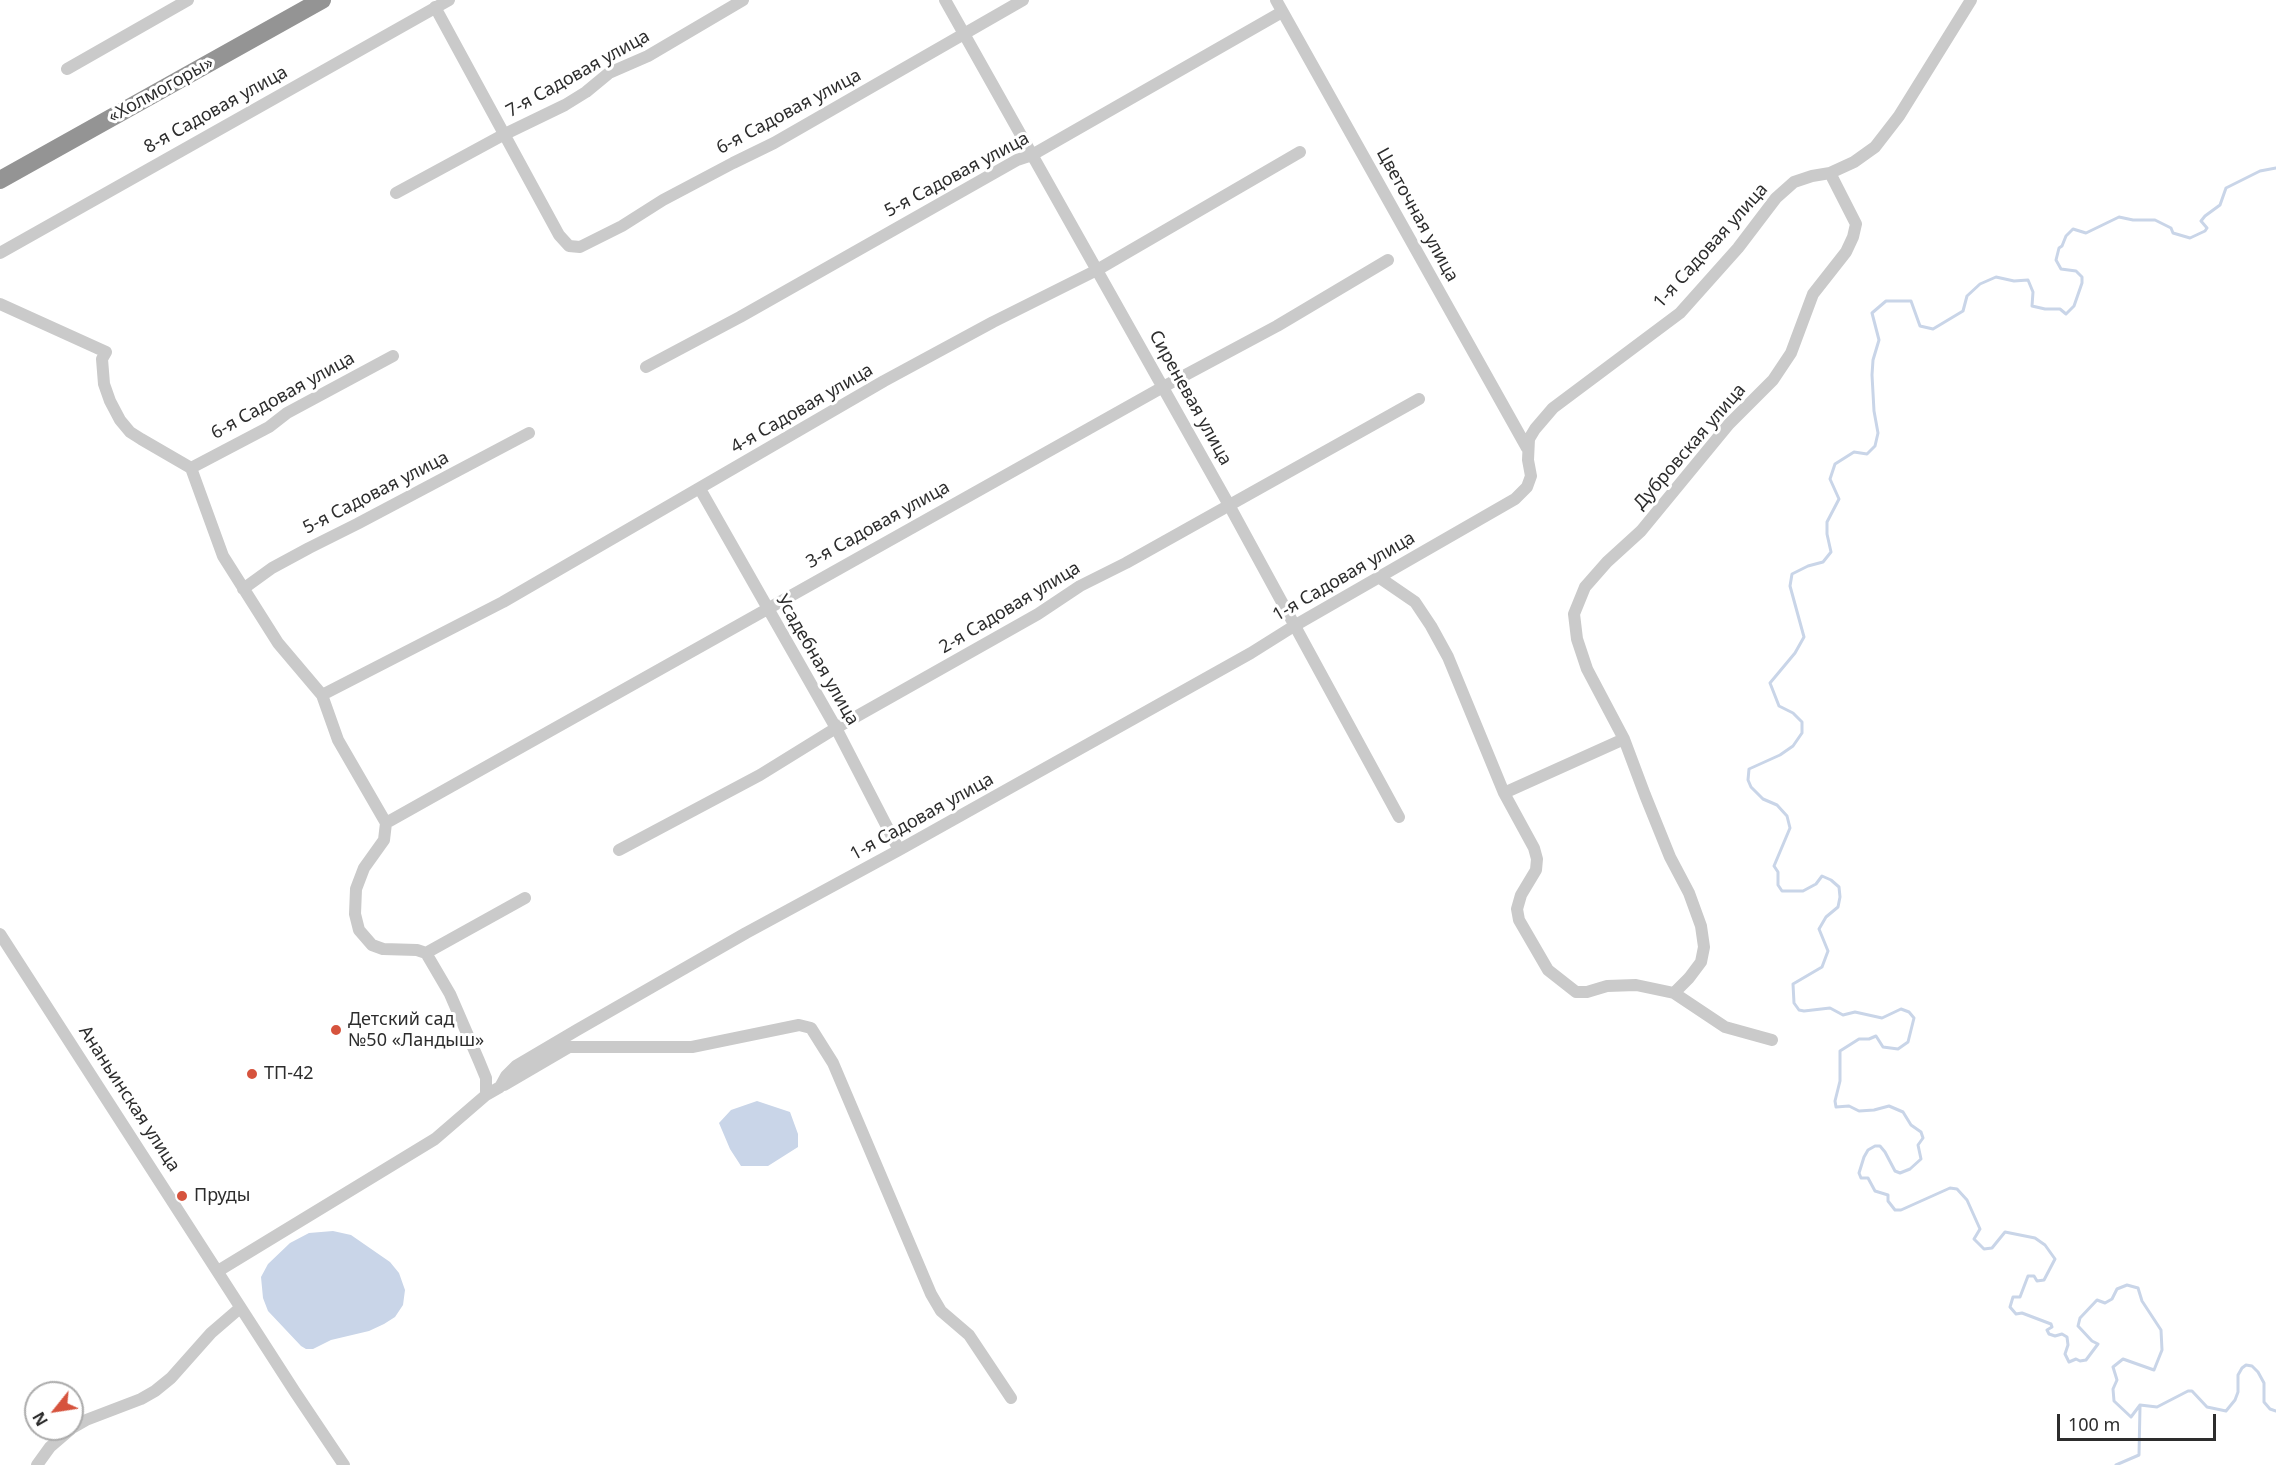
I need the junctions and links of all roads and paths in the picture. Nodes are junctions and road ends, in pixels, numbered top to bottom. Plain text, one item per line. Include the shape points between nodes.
1 (188, 0) edge
2 (322, 0) edge
3 (449, 0) edge
4 (743, 0) edge
5 (945, 0) edge
6 (1023, 0) edge
7 (1276, 0) edge
8 (1971, 0) edge
9 (435, 8) junction
10 (1282, 12) junction
11 (964, 34) junction
12 (66, 69) dead end
13 (503, 135) junction
14 (1300, 152) dead end
15 (1032, 155) junction
16 (1830, 173) junction
17 (0, 180) edge
18 (396, 193) dead end
19 (0, 253) edge
20 (1388, 260) dead end
21 (1098, 270) junction
22 (0, 304) edge
23 (393, 356) dead end
24 (646, 367) dead end
25 (1163, 387) junction
26 (1419, 399) dead end
27 (530, 433) dead end
28 (1527, 448) junction
29 (191, 468) junction
30 (700, 489) junction
31 (1229, 505) junction
32 (1380, 578) junction
33 (243, 589) junction
34 (767, 608) junction
35 (1293, 626) junction
36 (322, 695) junction
37 (836, 728) junction
38 (1624, 739) junction
39 (1504, 793) junction
40 (1399, 817) dead end
41 (386, 823) junction
42 (619, 850) dead end
43 (900, 850) junction
44 (525, 898) dead end
45 (0, 934) edge
46 (426, 953) junction
47 (1674, 993) junction
48 (574, 1032) junction
49 (1772, 1040) dead end
50 (569, 1047) junction
51 (500, 1087) junction
52 (486, 1095) junction
53 (218, 1271) junction
54 (240, 1308) junction
55 (1011, 1398) dead end
56 (84, 1421) edge
57 (57, 1441) edge
58 (37, 1465) edge
59 (344, 1465) edge

1 - 12 street
2 - 17 highway, «Холмогоры»
3 - 9 street, 8-я Садовая улица
4 - 13 street, 7-я Садовая улица via 648,56 609,72 566,105
5 - 11 street, Сиреневая улица
6 - 11 street, 6-я Садовая улица
7 - 10 street, Цветочная улица
8 - 16 street, 1-я Садовая улица via 1899,116 1875,147
9 - 13 street
9 - 19 street, 8-я Садовая улица
10 - 15 street, 5-я Садовая улица
10 - 28 street, Цветочная улица
11 - 13 street, 6-я Садовая улица via 774,143 580,247 569,246 559,235
11 - 15 street, Сиреневая улица
13 - 18 street, 7-я Садовая улица
14 - 21 street, 4-я Садовая улица
15 - 21 street, Сиреневая улица
15 - 24 street, 5-я Садовая улица
16 - 28 street, 1-я Садовая улица via 1788,187 1680,313 1553,408 1535,429
16 - 38 street, Дубровская улица via 1856,224 1846,252 1813,294 1791,352 1773,380 1729,424 1641,531 1585,587 1574,614 1576,639 1587,669
20 - 25 street, 3-я Садовая улица
21 - 25 street, Сиреневая улица
21 - 30 street, 4-я Садовая улица via 884,381
22 - 29 street via 106,352 102,359 104,384 120,420 141,440
23 - 29 street, 6-я Садовая улица
25 - 31 street, Сиреневая улица
25 - 34 street, 3-я Садовая улица
26 - 31 street, 2-я Садовая улица
27 - 33 street, 5-я Садовая улица via 272,568
28 - 32 street, 1-я Садовая улица via 1531,476 1515,499
29 - 33 street via 223,556
30 - 34 street, Усадебная улица
30 - 36 street, 4-я Садовая улица via 503,602
31 - 35 street, Сиреневая улица
31 - 37 street, 2-я Садовая улица via 1080,586 1038,614
32 - 35 street, 1-я Садовая улица
32 - 39 street via 1415,602 1431,626 1448,657
33 - 36 street via 278,643
34 - 37 street, Усадебная улица
34 - 41 street, 3-я Садовая улица
35 - 40 street, Сиреневая улица
35 - 43 street, 1-я Садовая улица
36 - 41 street via 338,740
37 - 42 street, 2-я Садовая улица via 760,775
37 - 43 street, Усадебная улица
38 - 39 street
38 - 47 street, Дубровская улица via 1701,926 1701,962
39 - 47 street via 1537,859 1536,870 1521,895 1519,921 1548,969 1576,992 1636,985
41 - 46 street via 384,840 364,868 356,889 357,921 363,937 372,945 391,951
43 - 48 street, 1-я Садовая улица
44 - 46 street
45 - 53 street, Ананьинская улица
46 - 52 street via 450,994 479,1061 486,1078
47 - 49 street via 1725,1027
48 - 50 street
48 - 51 street, 1-я Садовая улица via 516,1066
50 - 51 street
50 - 55 street via 692,1047 799,1025 812,1028 833,1063 931,1294 941,1311 969,1335
51 - 52 street
52 - 53 street via 405,1160
53 - 54 street, Ананьинская улица
54 - 56 street via 211,1332 156,1390
54 - 59 street, Ананьинская улица
57 - 58 street

